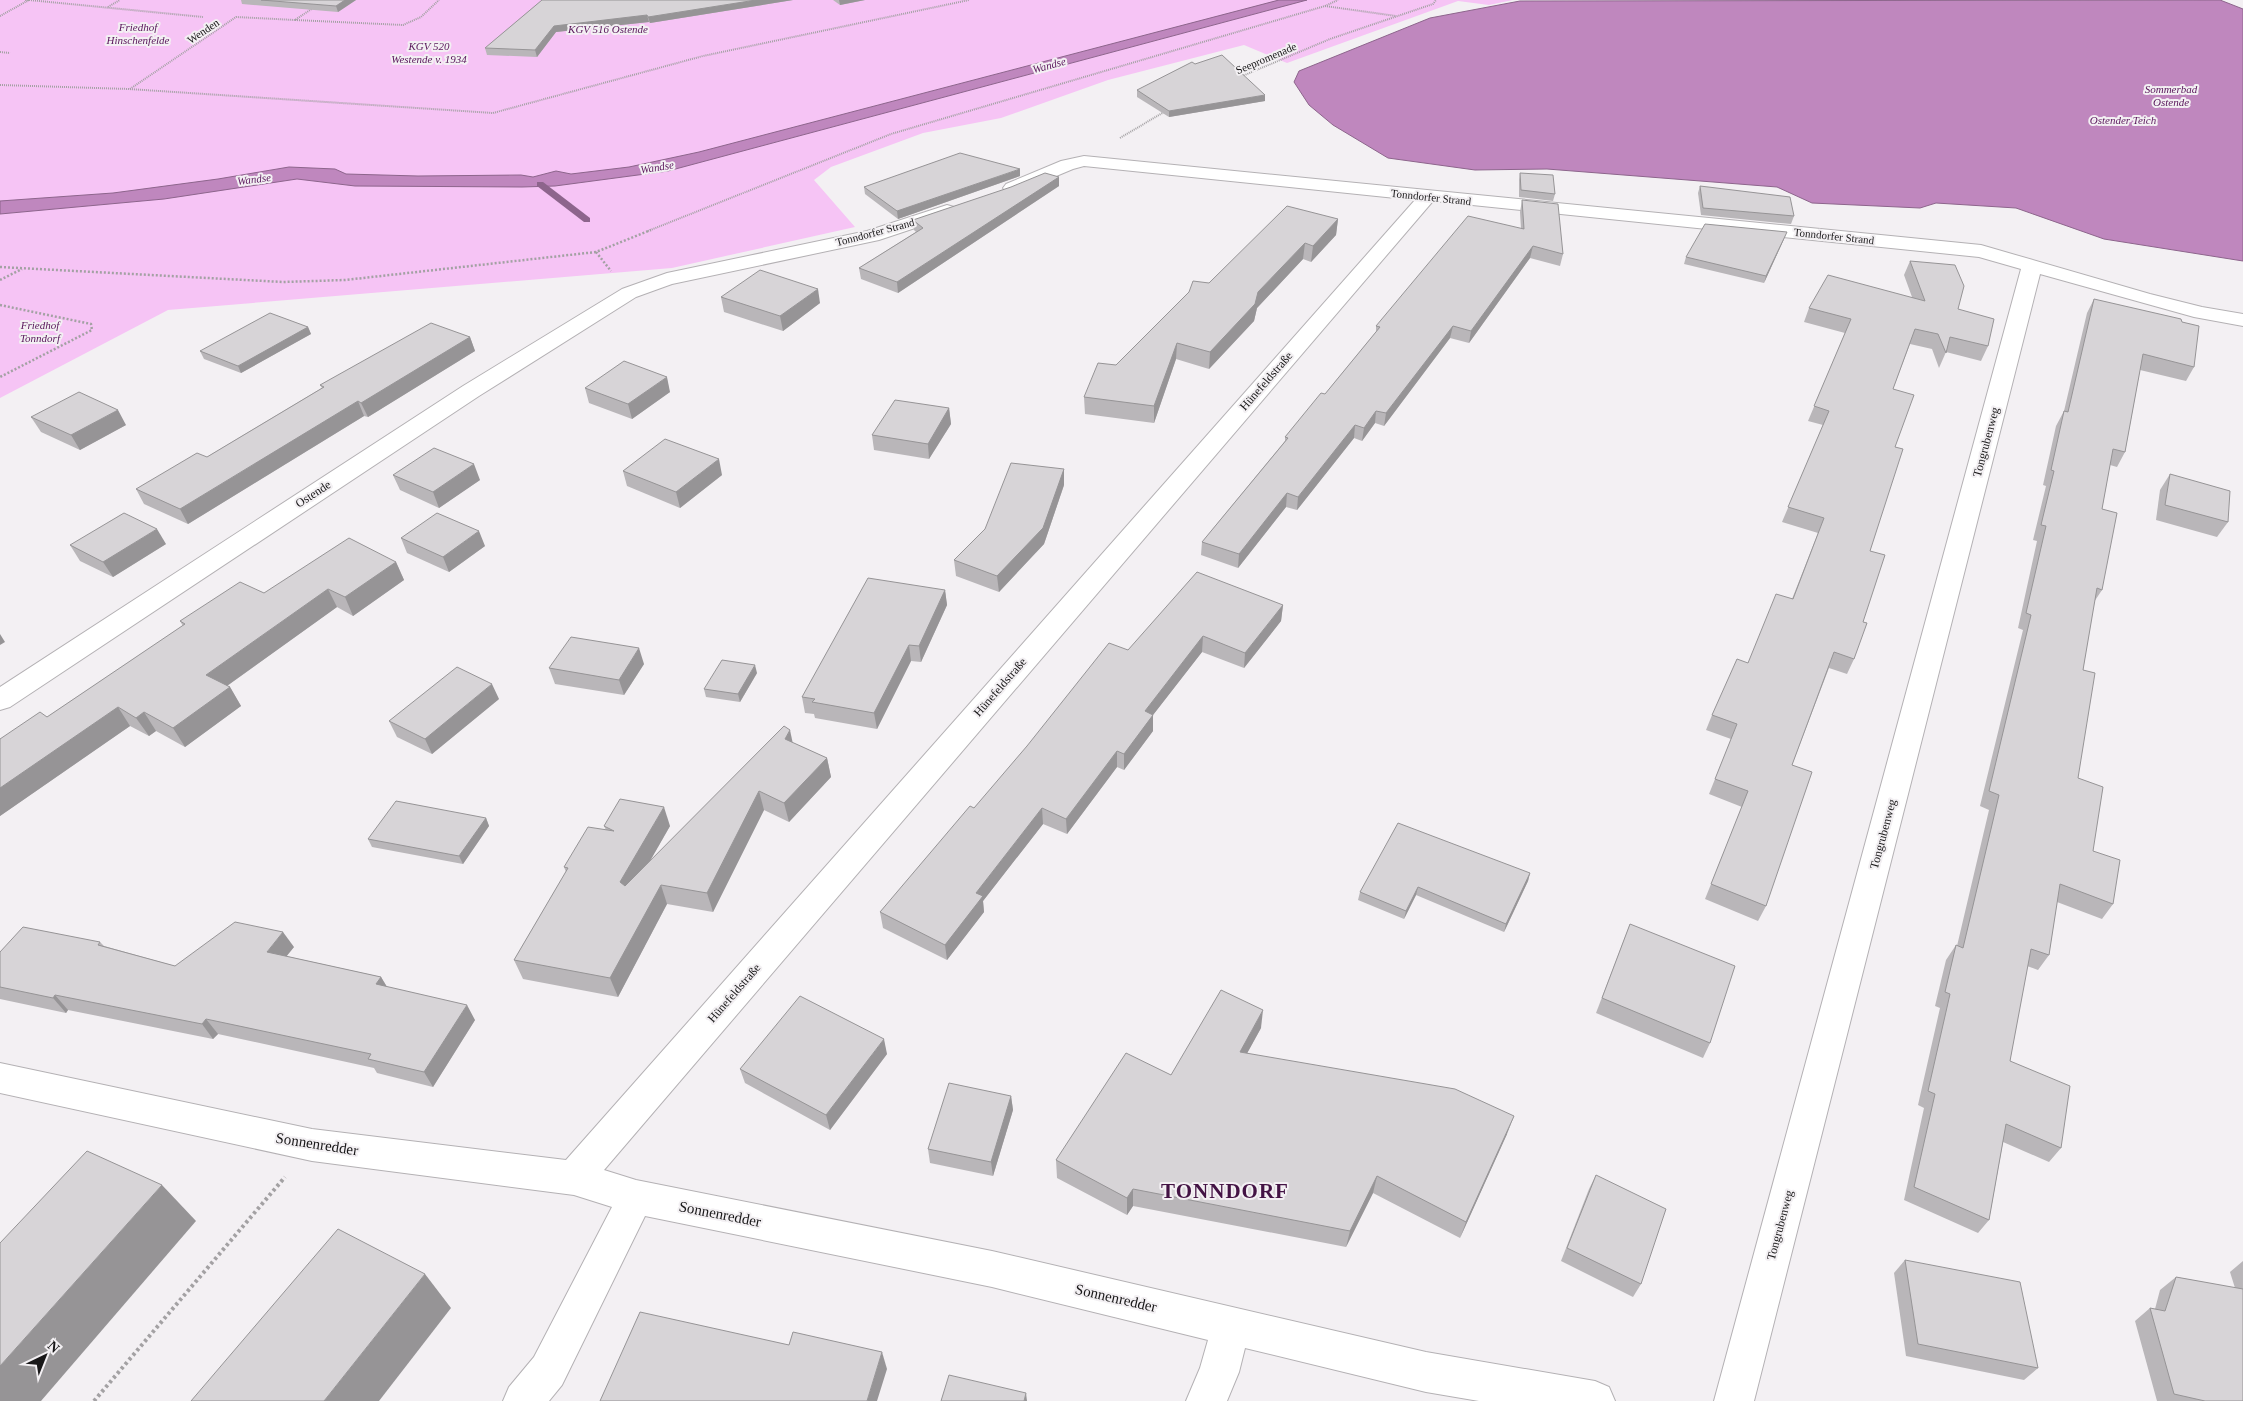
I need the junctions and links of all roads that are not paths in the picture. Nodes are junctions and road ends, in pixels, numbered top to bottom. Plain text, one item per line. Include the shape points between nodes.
1 (995, 194) edge
2 (1427, 197) junction
3 (967, 204) edge
4 (2032, 266) junction
5 (629, 293) joint
6 (2243, 320) edge
7 (0, 700) edge
8 (0, 1078) edge
9 (574, 1178) junction
10 (636, 1197) junction
11 (1232, 1325) junction
12 (523, 1401) edge
13 (1206, 1401) edge
14 (1595, 1401) edge
15 (1734, 1401) edge

1 - 2 street, Tonndorfer Strand via 1084,161
2 - 4 street, Tonndorfer Strand via 1981,251
2 - 9 street, Hünefeldstraße
3 - 5 street, Tonndorfer Strand via 872,236 667,279
4 - 6 street, Tonndorfer Strand via 2201,313
4 - 15 street, Tongrubenweg
5 - 7 street, Ostende via 471,391
8 - 9 street, Sonnenredder via 312,1145
9 - 10 street, Sonnenredder
10 - 11 street, Sonnenredder via 992,1269
10 - 12 street via 548,1372
11 - 13 street via 1219,1372
11 - 14 street, Sonnenredder via 1426,1372

